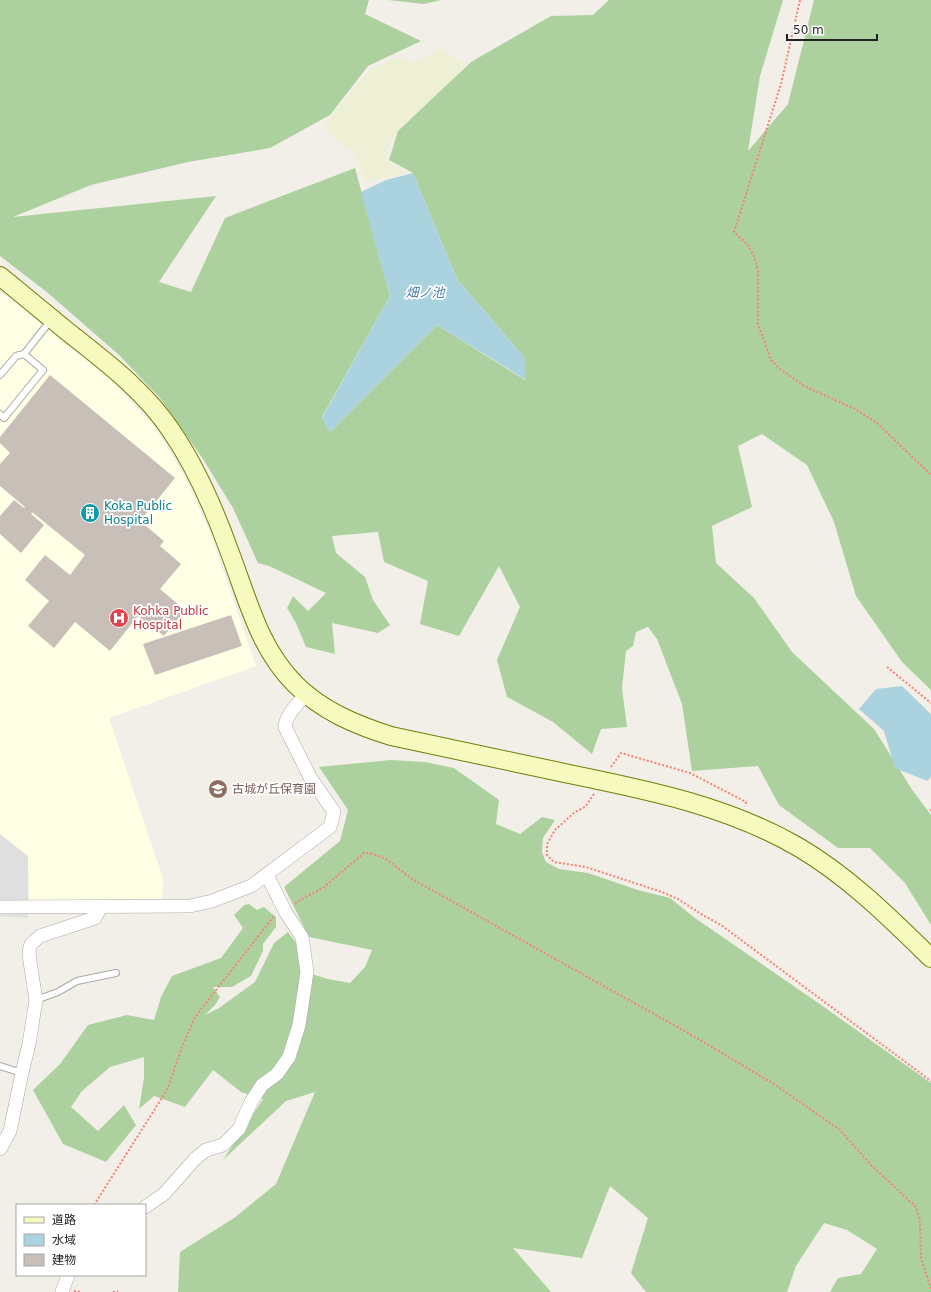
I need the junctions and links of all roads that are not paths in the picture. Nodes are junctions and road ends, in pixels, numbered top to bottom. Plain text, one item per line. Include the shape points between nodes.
1 (0, 276) edge
2 (52, 318) junction
3 (24, 354) junction
4 (0, 375) edge
5 (0, 414) edge
6 (306, 694) junction
7 (267, 875) junction
8 (0, 907) edge
9 (101, 907) junction
10 (931, 958) edge
11 (116, 973) dead end
12 (36, 1000) junction
13 (0, 1066) edge
14 (22, 1073) junction
15 (0, 1149) edge
16 (146, 1206) edge
17 (68, 1276) edge
18 (62, 1292) edge

1 - 2 street
2 - 3 lane
2 - 6 street via 128,381 172,431 204,488 262,639 286,675
3 - 4 lane via 16,356
3 - 5 lane via 43,370 4,418
6 - 7 street via 286,720 285,727 310,777 334,812 330,827
6 - 10 street via 349,721 391,736 623,784 711,807 742,819 800,848 845,879 872,901
7 - 9 street via 251,886 232,894 190,906
7 - 16 street via 284,910 302,937 307,972 299,1025 289,1056 277,1074 262,1085 239,1129 223,1145 200,1154 164,1194
8 - 9 street
9 - 12 street via 95,918 40,936 35,940 29,951
11 - 12 lane via 77,981
12 - 14 street
13 - 14 lane
14 - 15 street via 10,1131
17 - 18 street

